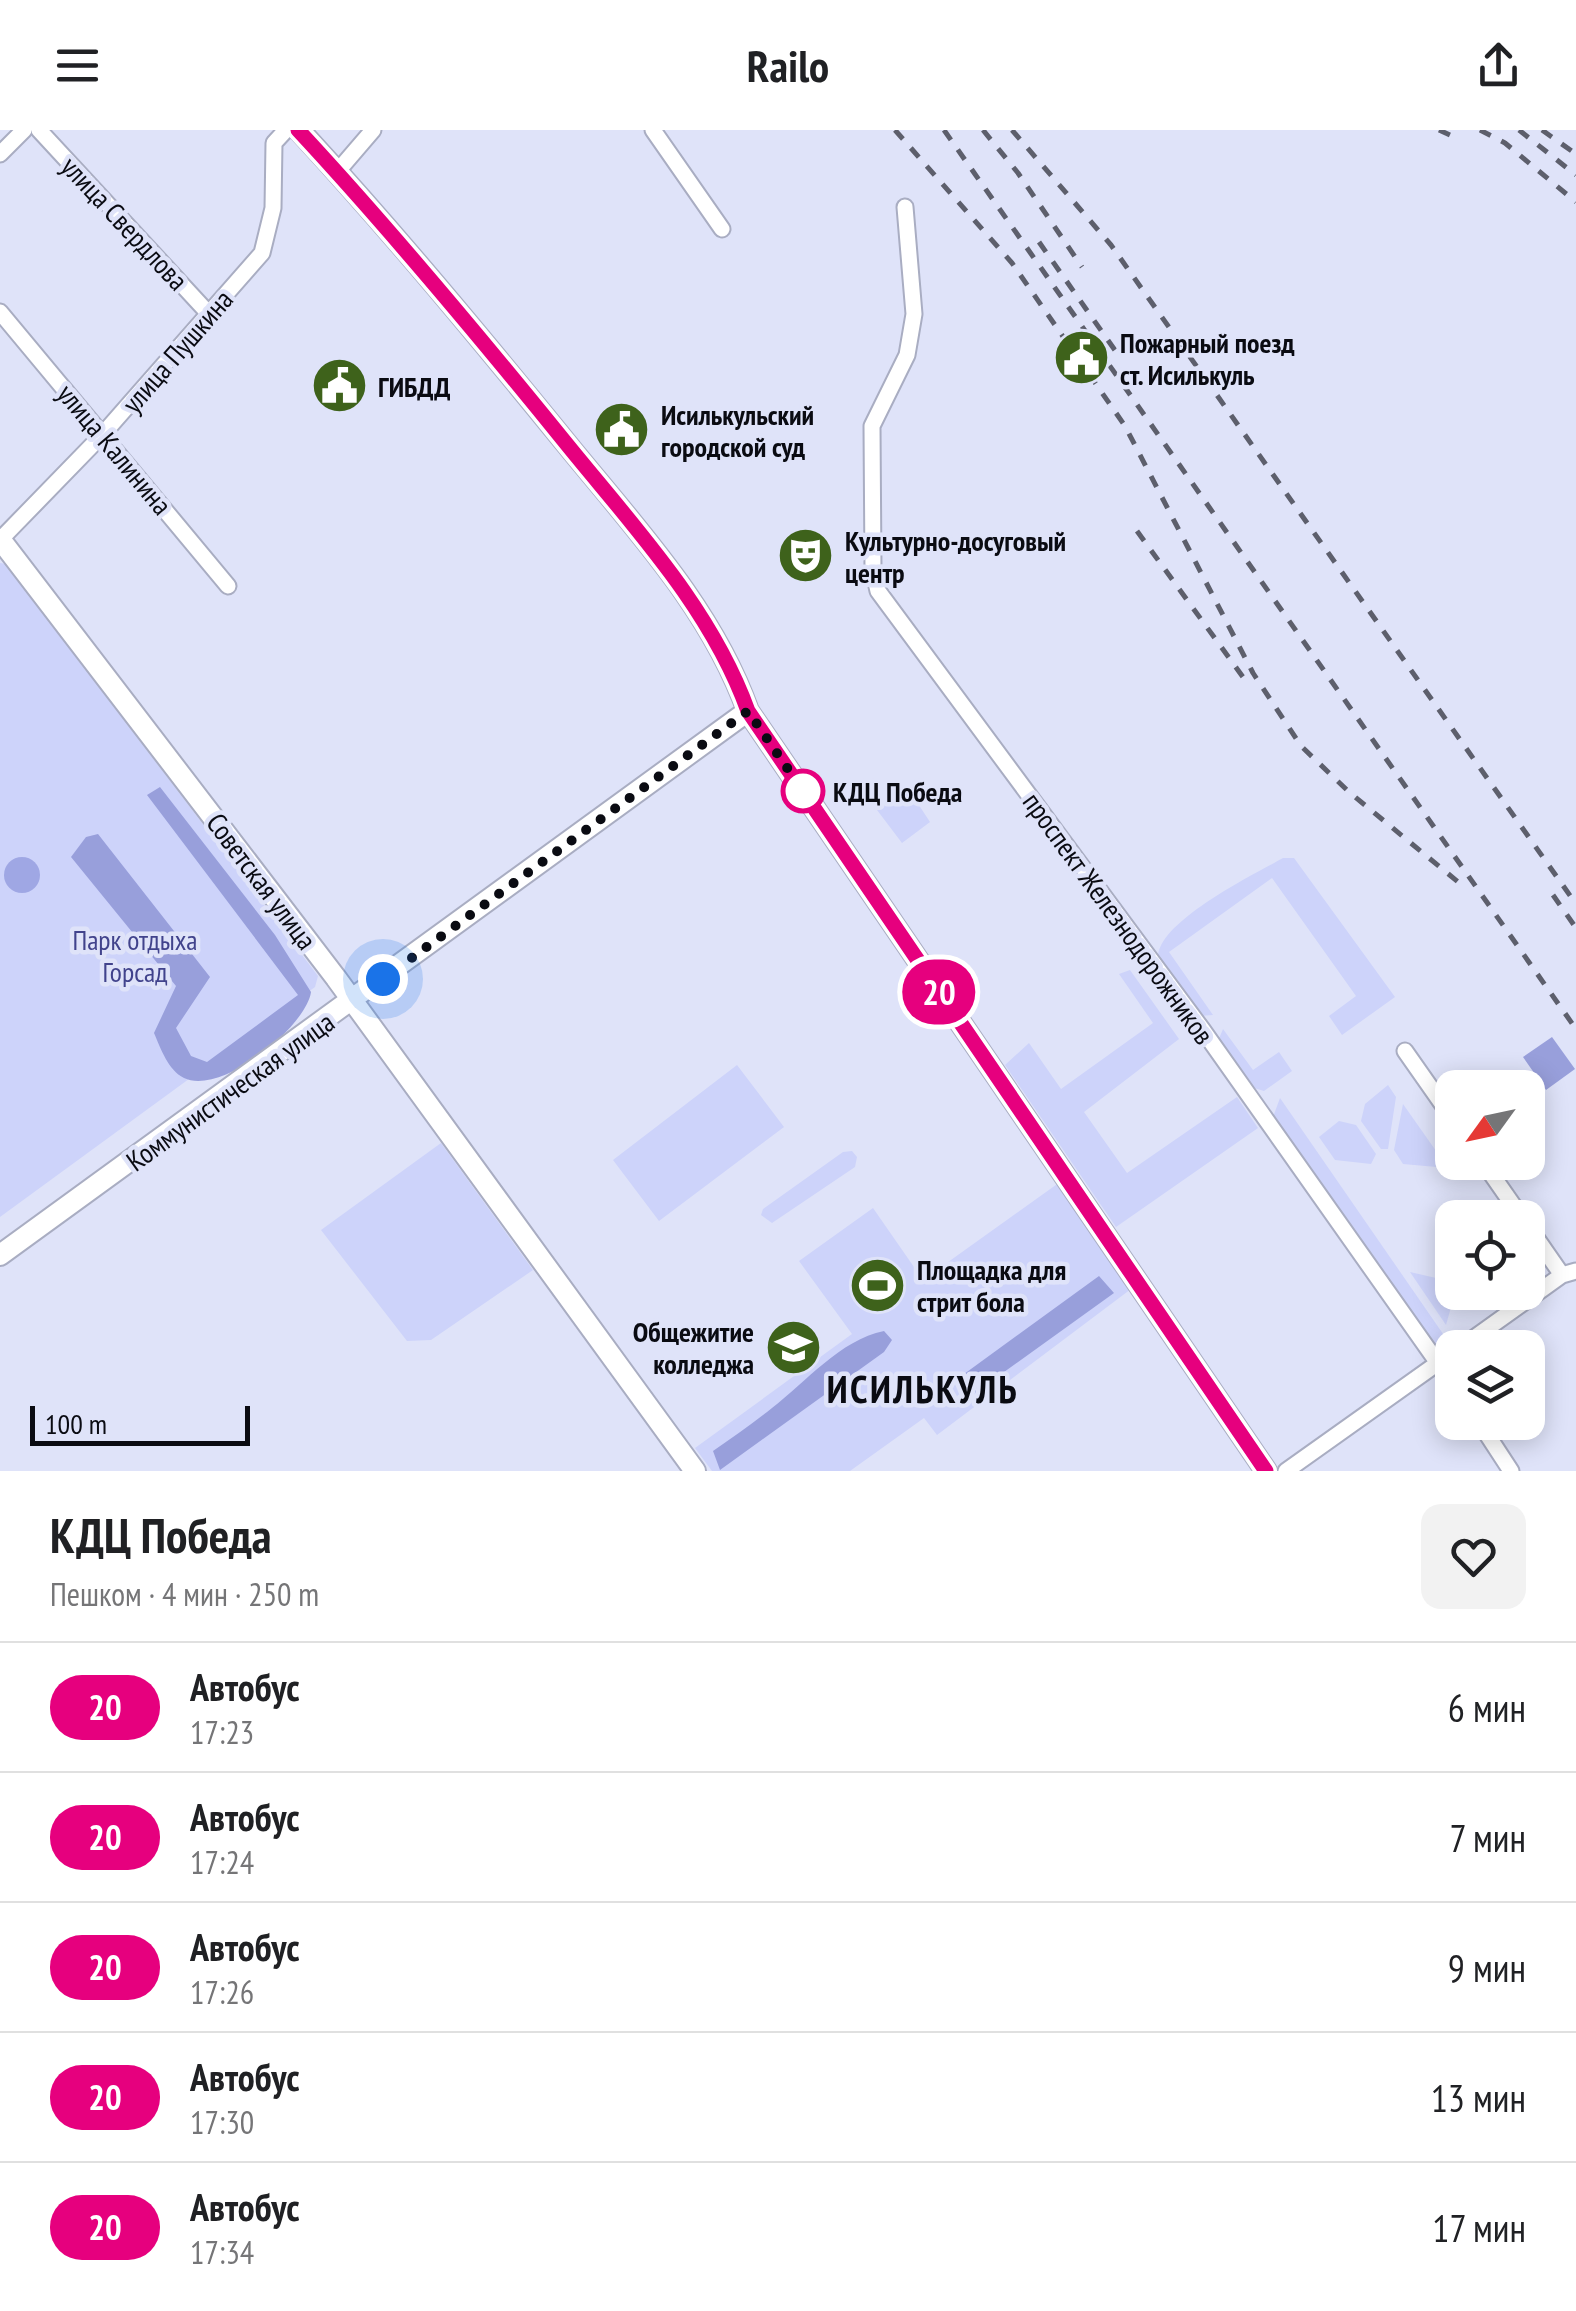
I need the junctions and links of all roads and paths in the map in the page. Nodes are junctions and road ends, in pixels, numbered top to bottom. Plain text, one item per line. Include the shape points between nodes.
1 (24, 130) edge
2 (40, 130) edge
3 (286, 130) edge
4 (298, 130) edge
5 (373, 130) edge
6 (653, 130) edge
7 (0, 154) edge
8 (337, 172) junction
9 (905, 207) dead end
10 (722, 229) dead end
11 (0, 312) edge
12 (210, 315) junction
13 (103, 434) junction
14 (0, 539) edge
15 (228, 586) dead end
16 (748, 711) junction
17 (352, 1002) junction
18 (1405, 1050) dead end
19 (1435, 1093) edge
20 (1545, 1245) edge
21 (0, 1256) edge
22 (1570, 1272) edge
23 (1486, 1330) edge
24 (1435, 1342) edge
25 (1435, 1365) edge
26 (1491, 1440) edge
27 (695, 1471) edge
28 (1266, 1471) edge
29 (1286, 1471) edge
30 (1511, 1471) edge

1 - 7 street
2 - 12 street, улица Свердлова
3 - 12 street, улица Пушкина via 274,142 273,208 262,253
4 - 8 street
5 - 8 street
6 - 10 street
8 - 16 street via 665,564 720,644
9 - 24 street, проспект Железнодорожников via 914,314 907,355 872,426 873,569 885,603
11 - 13 street, улица Калинина
12 - 13 street, улица Пушкина
13 - 14 street, улица Пушкина
13 - 15 street, улица Калинина
14 - 17 street, Советская улица
16 - 17 street, Коммунистическая улица
16 - 28 street
17 - 21 street, Коммунистическая улица
17 - 27 street, Советская улица
18 - 19 street
20 - 22 street
22 - 23 street
25 - 29 street
26 - 30 street

